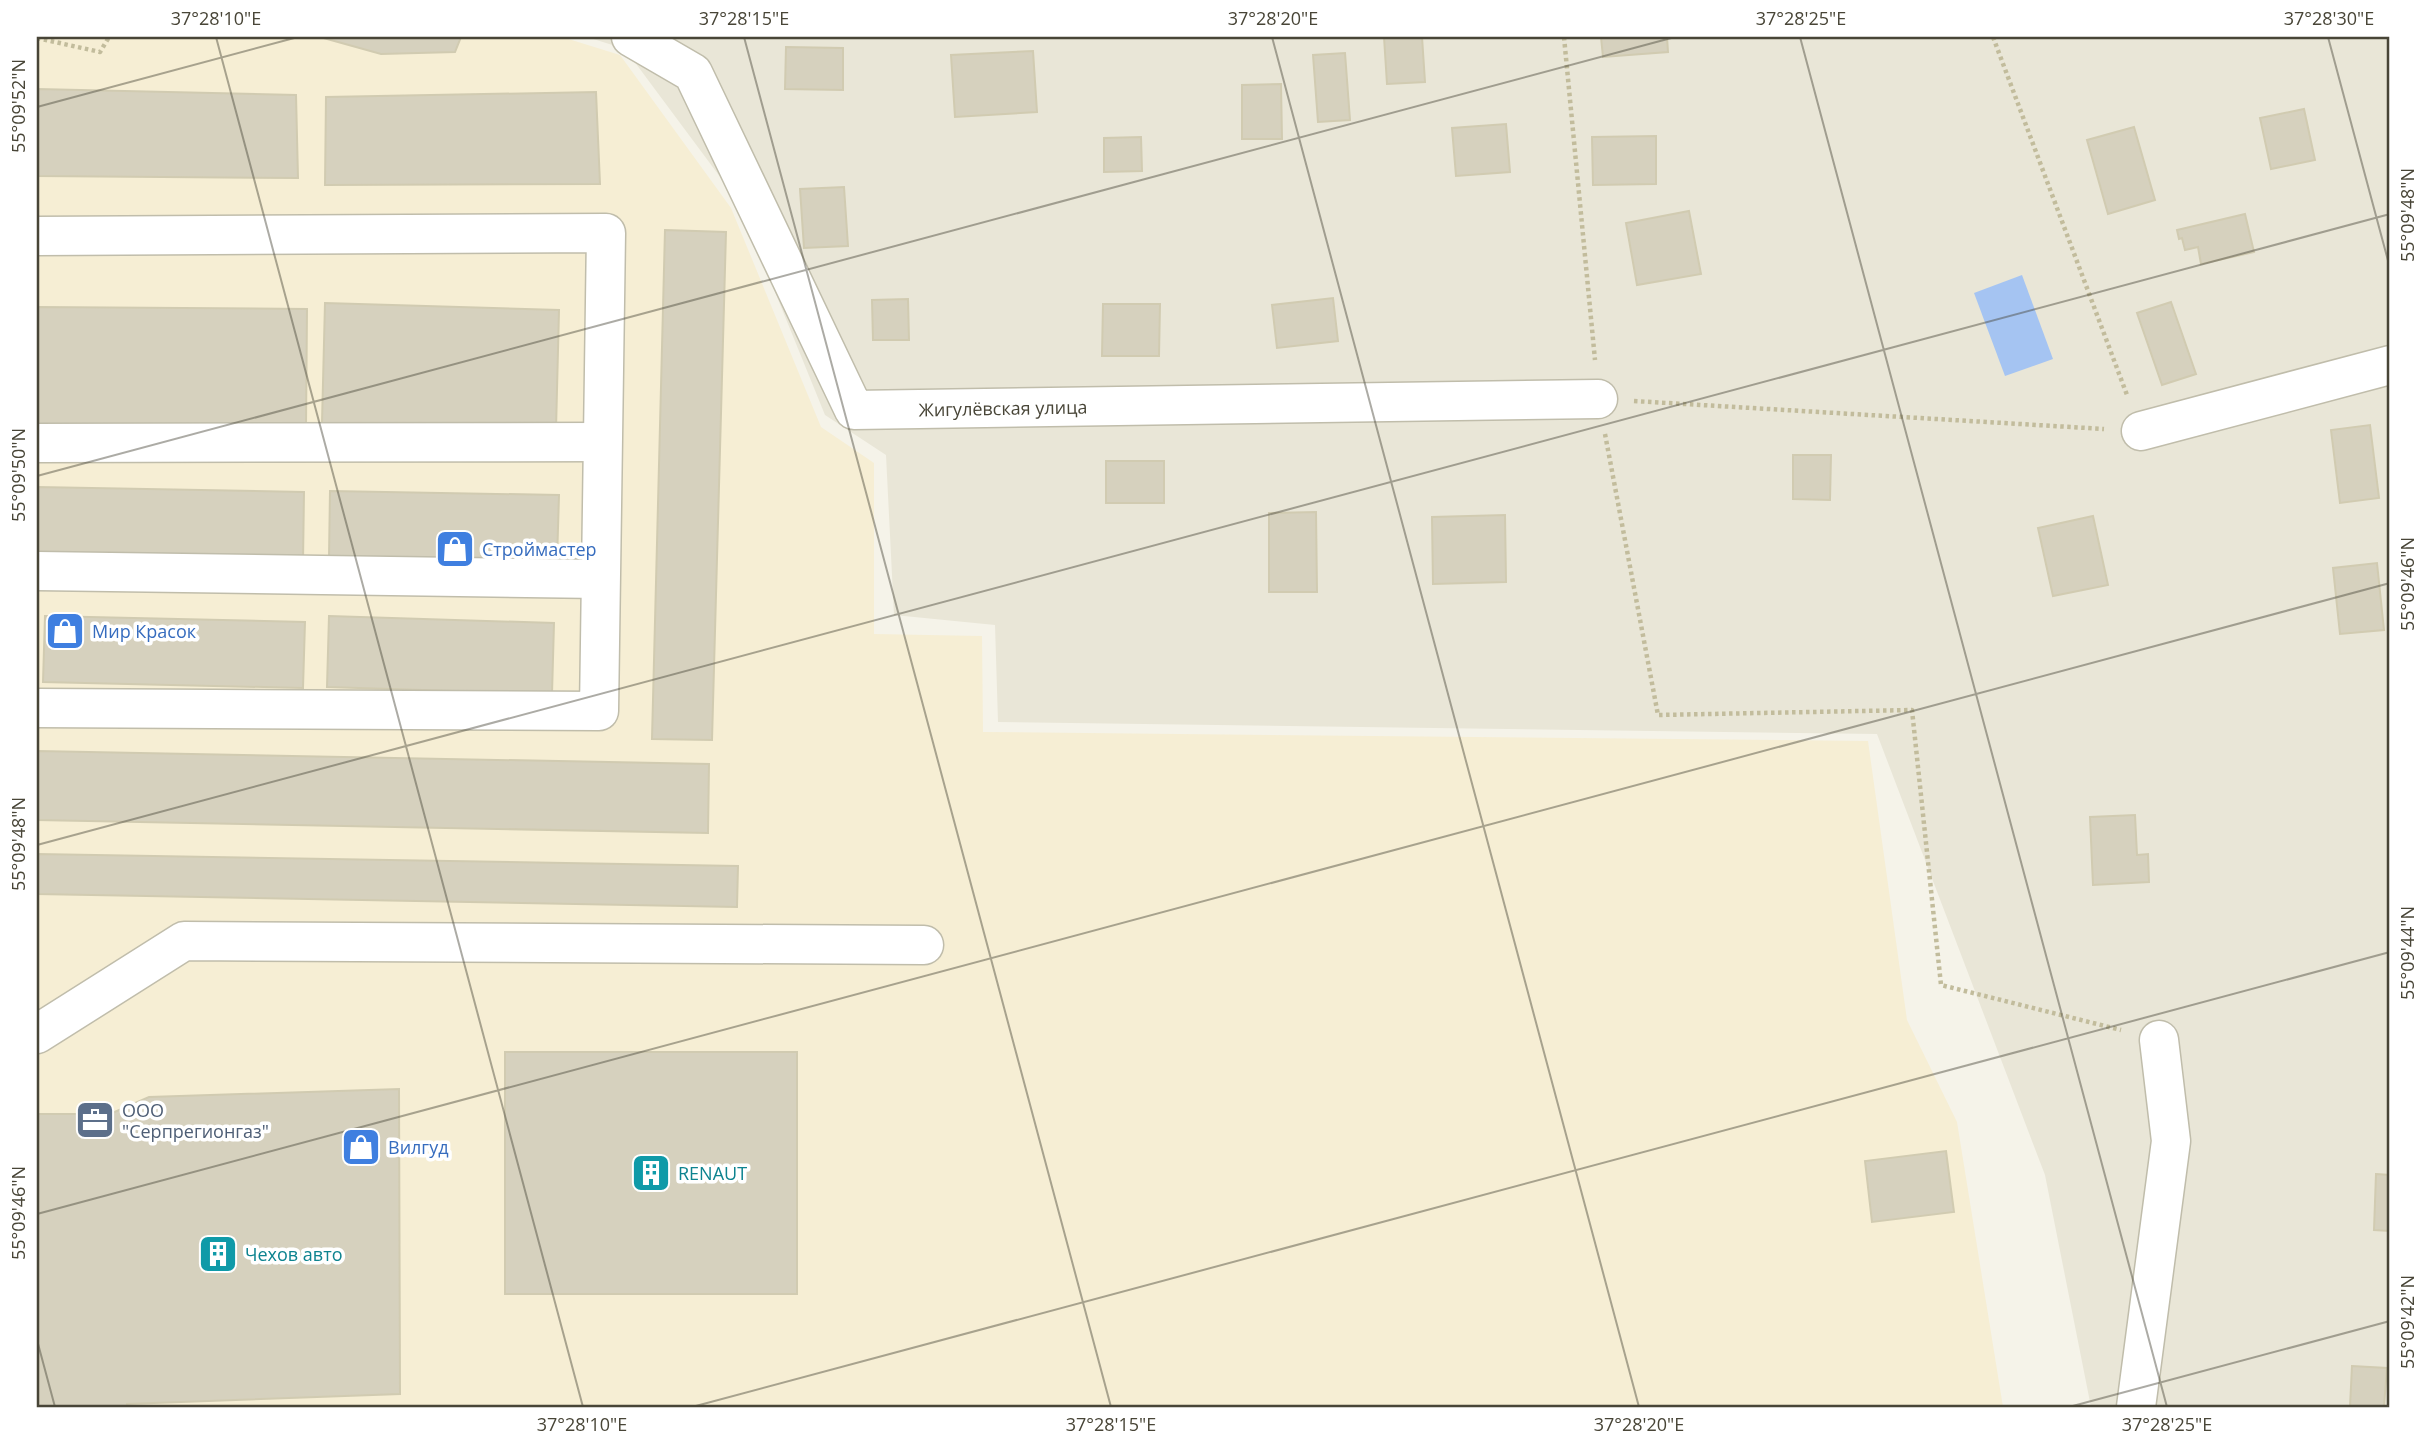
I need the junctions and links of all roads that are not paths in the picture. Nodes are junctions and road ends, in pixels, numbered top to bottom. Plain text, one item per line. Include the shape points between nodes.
1 (631, 37) edge
2 (37, 236) edge
3 (2390, 365) edge
4 (1598, 399) road end
5 (2141, 431) road end
6 (602, 442) junction
7 (37, 443) edge
8 (37, 571) edge
9 (600, 579) junction
10 (37, 708) edge
11 (924, 946) dead end
12 (37, 1034) edge
13 (2159, 1040) road end
14 (2136, 1407) edge

1 - 4 street, Жигулёвская улица via 692,73 854,410
2 - 6 street via 607,233
3 - 5 street
6 - 7 street
6 - 9 street
8 - 9 street
9 - 10 street via 599,711
11 - 12 street via 184,941
13 - 14 street via 2171,1141

